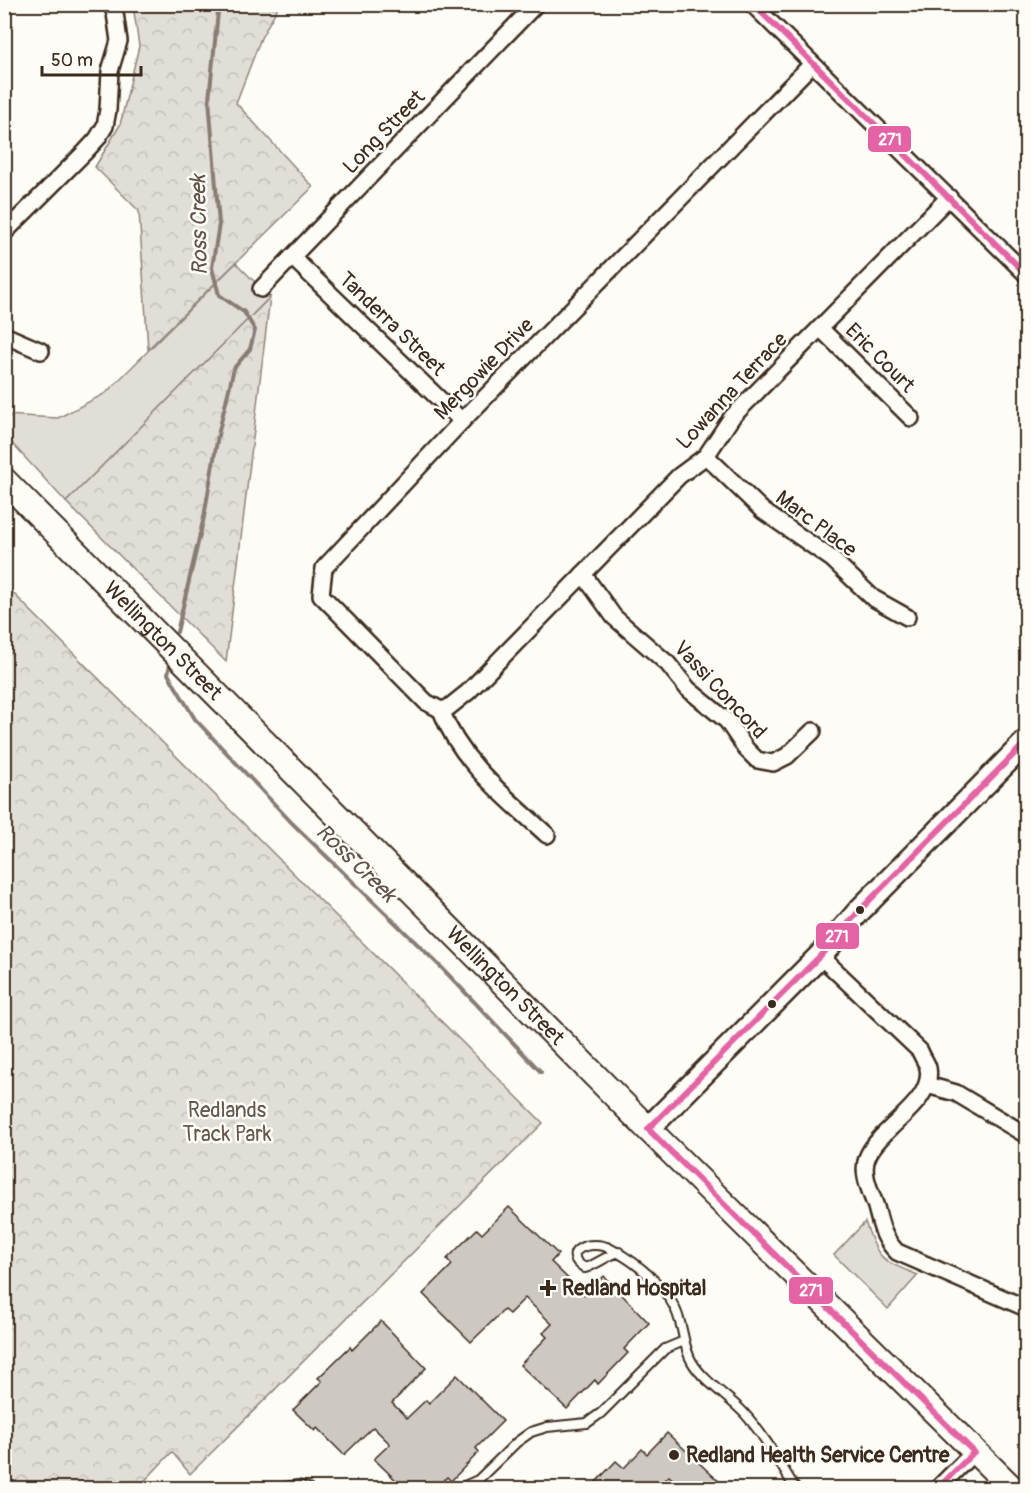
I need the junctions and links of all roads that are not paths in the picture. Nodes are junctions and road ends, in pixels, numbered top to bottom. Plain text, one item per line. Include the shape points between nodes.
1 (111, 4) edge
2 (536, 4) edge
3 (752, 4) edge
4 (812, 64) junction
5 (949, 197) junction
6 (4, 233) edge
7 (292, 257) junction
8 (1026, 274) edge
9 (261, 289) dead end
10 (820, 328) junction
11 (4, 335) edge
12 (41, 351) dead end
13 (911, 417) dead end
14 (462, 421) junction
15 (706, 456) junction
16 (4, 480) edge
17 (583, 574) junction
18 (907, 617) dead end
19 (441, 710) junction
20 (813, 731) dead end
21 (1024, 748) edge
22 (547, 836) dead end
23 (820, 956) junction
24 (927, 1085) junction
25 (648, 1130) junction
26 (1026, 1135) edge
27 (619, 1252) junction
28 (1026, 1308) edge
29 (684, 1341) junction
30 (974, 1452) junction
31 (279, 1488) edge
32 (308, 1488) edge
33 (460, 1488) edge
34 (795, 1488) edge
35 (938, 1488) edge
36 (1012, 1488) edge

1 - 6 street via 119,41 110,71 105,126 85,152
2 - 7 street, Long Street
3 - 4 street
4 - 5 street
4 - 14 street, Mergowie Drive
5 - 8 street
5 - 10 street, Lowanna Terrace
7 - 9 street, Long Street
7 - 14 street, Tanderra Street
10 - 13 street, Eric Court
10 - 15 street, Lowanna Terrace via 732,417
11 - 12 street
14 - 19 street, Mergowie Drive via 324,568 321,595 426,702
15 - 17 street, Lowanna Terrace via 679,476
15 - 18 street, Marc Place via 763,511 832,559 873,597
16 - 25 main road, Wellington Street
17 - 19 street, Lowanna Terrace via 468,692
17 - 20 street, Vassi Concord via 614,617 727,721 757,760 773,763 787,756
19 - 22 street via 453,736 482,774
21 - 23 street
23 - 24 street via 920,1052 928,1069
23 - 25 street
24 - 26 street via 956,1093
24 - 28 street via 867,1159 865,1173 886,1241 897,1252
25 - 30 main road, Wellington Street
27 - 27 lane via 585,1268 575,1259 580,1247 587,1244
27 - 29 lane via 632,1260 672,1302
29 - 33 lane via 665,1349 602,1413 586,1423 531,1432 478,1480
29 - 34 lane via 691,1362 764,1436
30 - 35 street
30 - 36 main road, Wellington Street
31 - 32 lane

